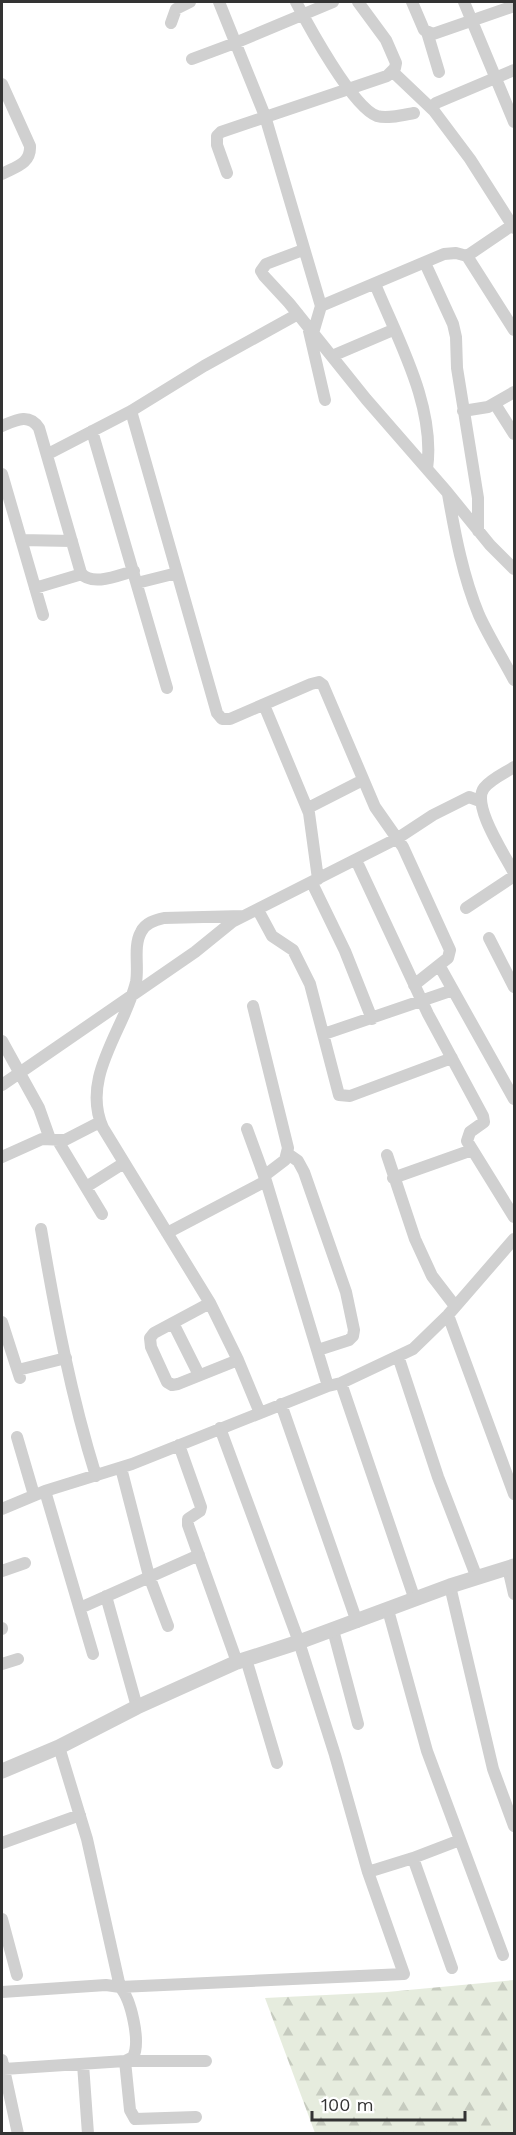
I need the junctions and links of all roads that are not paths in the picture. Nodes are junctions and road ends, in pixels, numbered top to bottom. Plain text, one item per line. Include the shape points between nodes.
1 (190, 2) edge
2 (219, 2) edge
3 (296, 2) edge
4 (333, 2) edge
5 (358, 2) edge
6 (412, 2) edge
7 (464, 2) edge
8 (514, 6) edge
9 (302, 15) junction
10 (472, 21) junction
11 (171, 23) dead end
12 (427, 32) junction
13 (235, 43) junction
14 (192, 59) dead end
15 (514, 70) edge
16 (393, 72) junction
17 (439, 72) dead end
18 (495, 78) junction
19 (2, 84) edge
20 (349, 88) junction
21 (434, 111) junction
22 (414, 113) dead end
23 (265, 116) junction
24 (514, 122) edge
25 (227, 173) dead end
26 (2, 174) edge
27 (514, 225) edge
28 (303, 250) junction
29 (467, 256) junction
30 (425, 263) junction
31 (375, 284) junction
32 (321, 306) junction
33 (298, 314) junction
34 (310, 330) junction
35 (393, 330) junction
36 (514, 330) edge
37 (332, 356) junction
38 (514, 392) edge
39 (325, 400) dead end
40 (495, 404) junction
41 (131, 411) junction
42 (463, 411) junction
43 (2, 426) edge
44 (92, 431) junction
45 (514, 434) edge
46 (48, 454) junction
47 (427, 469) junction
48 (2, 474) edge
49 (447, 492) junction
50 (478, 531) junction
51 (21, 540) junction
52 (72, 541) junction
53 (514, 569) edge
54 (177, 573) junction
55 (82, 574) junction
56 (136, 577) junction
57 (35, 588) junction
58 (43, 615) dead end
59 (514, 680) edge
60 (167, 688) dead end
61 (264, 705) junction
62 (514, 767) edge
63 (363, 780) junction
64 (480, 801) junction
65 (308, 808) junction
66 (398, 838) junction
67 (356, 860) junction
68 (514, 874) edge
69 (315, 881) junction
70 (466, 908) dead end
71 (258, 910) junction
72 (243, 916) junction
73 (489, 938) dead end
74 (439, 965) junction
75 (414, 985) junction
76 (514, 987) edge
77 (453, 990) junction
78 (132, 995) junction
79 (422, 1001) junction
80 (253, 1006) dead end
81 (372, 1019) junction
82 (324, 1034) junction
83 (2, 1041) edge
84 (452, 1058) junction
85 (20, 1072) junction
86 (2, 1085) edge
87 (514, 1099) edge
88 (100, 1122) junction
89 (247, 1129) dead end
90 (54, 1140) junction
91 (472, 1150) junction
92 (288, 1154) junction
93 (387, 1155) dead end
94 (2, 1157) edge
95 (124, 1163) junction
96 (265, 1178) junction
97 (393, 1178) junction
98 (86, 1187) junction
99 (102, 1214) dead end
100 (514, 1218) edge
101 (41, 1229) dead end
102 (167, 1233) junction
103 (514, 1239) edge
104 (210, 1304) junction
105 (451, 1310) junction
106 (2, 1322) edge
107 (172, 1323) junction
108 (318, 1350) junction
109 (398, 1356) junction
110 (66, 1358) junction
111 (238, 1360) junction
112 (199, 1376) junction
113 (341, 1383) junction
114 (328, 1386) junction
115 (282, 1404) junction
116 (260, 1413) junction
117 (220, 1428) junction
118 (17, 1437) dead end
119 (178, 1445) junction
120 (121, 1468) junction
121 (96, 1476) junction
122 (514, 1492) edge
123 (40, 1493) junction
124 (2, 1509) edge
125 (199, 1555) junction
126 (25, 1563) dead end
127 (511, 1567) edge
128 (2, 1571) edge
129 (149, 1576) junction
130 (477, 1578) junction
131 (450, 1586) junction
132 (514, 1594) edge
133 (106, 1596) junction
134 (415, 1600) junction
135 (80, 1608) junction
136 (388, 1610) junction
137 (357, 1622) junction
138 (168, 1626) dead end
139 (333, 1630) junction
140 (299, 1642) junction
141 (93, 1654) dead end
142 (18, 1659) dead end
143 (241, 1661) junction
144 (2, 1664) edge
145 (137, 1707) junction
146 (358, 1724) dead end
147 (59, 1747) junction
148 (277, 1763) dead end
149 (2, 1771) edge
150 (80, 1815) junction
151 (514, 1826) edge
152 (460, 1840) junction
153 (2, 1843) edge
154 (413, 1858) junction
155 (368, 1872) junction
156 (2, 1919) edge
157 (502, 1955) dead end
158 (452, 1968) dead end
159 (17, 1975) dead end
160 (120, 1987) junction
161 (2, 1992) edge
162 (125, 2061) junction
163 (206, 2061) dead end
164 (83, 2064) junction
165 (3, 2065) edge
166 (196, 2117) dead end
167 (18, 2133) edge
168 (88, 2133) edge

1 - 11 street via 176,9
2 - 13 street
3 - 9 street
4 - 9 street
5 - 16 street via 386,40 396,63
6 - 12 street
7 - 10 street
8 - 10 street
9 - 13 street
9 - 20 street
10 - 12 street via 432,34
10 - 18 street
12 - 17 street
13 - 14 street
13 - 23 street
15 - 18 street
16 - 20 street
16 - 21 street
18 - 21 street via 436,103
18 - 24 street
19 - 26 street via 30,153 21,165
20 - 22 street via 369,112 379,117
20 - 23 street
21 - 27 street
23 - 25 street via 217,136 216,145
23 - 28 street
27 - 29 street
28 - 32 street
28 - 33 street via 266,264 261,271
29 - 30 street via 451,253
29 - 36 street
30 - 31 street
30 - 42 street via 453,324
31 - 32 street
31 - 35 street
32 - 34 street
33 - 34 street
33 - 41 street
34 - 37 street
34 - 39 street
35 - 37 street
35 - 47 street via 423,408 429,443
37 - 47 street
38 - 40 street
40 - 42 street
40 - 45 street
41 - 44 street
41 - 54 street
42 - 50 street via 478,498
43 - 46 street via 31,419 39,428
44 - 46 street
44 - 56 street
46 - 52 street
47 - 49 street
48 - 51 street
49 - 50 street
49 - 59 street via 473,598
50 - 53 street
51 - 52 street
51 - 57 street
52 - 55 street
54 - 56 street
54 - 61 street via 219,717 226,720
55 - 56 street via 93,580
55 - 57 street
56 - 60 street
57 - 58 street
61 - 63 street via 315,682 322,685
61 - 65 street
62 - 64 street via 489,782
63 - 65 street
63 - 66 street via 375,807
64 - 66 street via 469,797
64 - 68 street
65 - 69 street
66 - 67 street
66 - 74 street via 449,946 450,956
67 - 69 street
67 - 75 street
68 - 70 street
69 - 71 street
69 - 81 street
71 - 72 street
71 - 82 street via 272,936 296,955 310,984
72 - 78 street
72 - 78 street via 164,918 148,924 139,934
73 - 76 street
74 - 75 street
74 - 77 street
75 - 79 street
77 - 79 street
77 - 87 street
78 - 85 street
78 - 88 street via 101,1069
79 - 81 street
79 - 84 street
80 - 92 street
81 - 82 street
82 - 84 street via 338,1093 342,1096
83 - 85 street
84 - 91 street via 484,1119 468,1135
85 - 86 street
85 - 90 street
88 - 90 street via 65,1140
88 - 95 street
89 - 96 street
90 - 94 street via 42,1139
90 - 98 street
91 - 97 street
91 - 100 street
92 - 96 street
92 - 108 street via 304,1172 346,1292 354,1330 349,1340
93 - 97 street
95 - 98 street
95 - 102 street
96 - 102 street
96 - 108 street
97 - 105 street via 415,1239
98 - 99 street
101 - 110 street
102 - 104 street
103 - 105 street
104 - 107 street
104 - 111 street
105 - 109 street via 413,1349
105 - 122 street
106 - 110 street via 19,1374
107 - 112 street
107 - 112 street via 149,1340 167,1382 175,1385
108 - 114 street
109 - 113 street
109 - 130 street
110 - 121 street
111 - 112 street
111 - 116 street
113 - 114 street
113 - 134 street
114 - 115 street
115 - 116 street
115 - 137 street
116 - 117 street
117 - 119 street
117 - 140 street
118 - 123 street
119 - 120 street
119 - 125 street via 201,1504 200,1511 187,1522
120 - 121 street
120 - 129 street
121 - 123 street
123 - 124 street
123 - 135 street
125 - 129 street
125 - 143 street
126 - 128 street
127 - 130 street
127 - 132 street
129 - 133 street
129 - 138 street
130 - 131 street
131 - 134 street
131 - 151 street via 493,1769
133 - 135 street
133 - 145 street
134 - 136 street
135 - 141 street
136 - 137 street
136 - 152 street via 420,1731
137 - 139 street
139 - 140 street
139 - 146 street
140 - 143 street
140 - 155 street
142 - 144 street
143 - 145 street
143 - 148 street
145 - 147 street
147 - 149 street
147 - 150 street
150 - 153 street
150 - 160 street
152 - 154 street
152 - 157 street
154 - 155 street
154 - 158 street
155 - 160 street via 404,1974
156 - 159 street
160 - 161 street
160 - 162 street via 128,1997 136,2046 133,2057
162 - 163 street
162 - 164 street
162 - 166 street via 130,2110 135,2119
164 - 165 street
164 - 168 street
165 - 167 street

